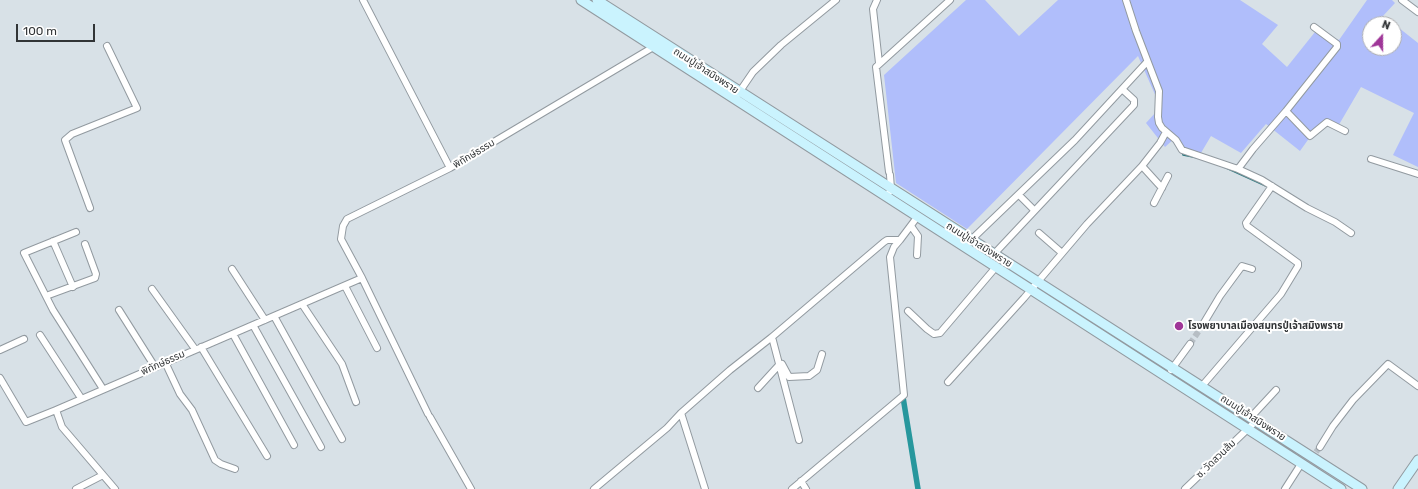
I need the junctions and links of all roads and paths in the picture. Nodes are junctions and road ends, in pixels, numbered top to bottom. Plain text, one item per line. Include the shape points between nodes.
1 (363, 0) edge
2 (581, 0) edge
3 (597, 0) edge
4 (836, 0) edge
5 (877, 0) edge
6 (950, 0) edge
7 (1126, 0) edge
8 (1402, 0) edge
9 (1418, 12) edge
10 (1314, 26) dead end
11 (662, 42) junction
12 (107, 46) dead end
13 (653, 47) junction
14 (879, 64) junction
15 (1146, 64) junction
16 (1122, 89) junction
17 (737, 96) junction
18 (1286, 111) junction
19 (1345, 131) dead end
20 (1165, 133) junction
21 (1371, 159) dead end
22 (1142, 166) junction
23 (450, 168) junction
24 (1238, 169) junction
25 (1418, 174) edge
26 (1168, 176) dead end
27 (1271, 187) junction
28 (1162, 188) junction
29 (889, 193) junction
30 (1018, 195) junction
31 (1154, 203) dead end
32 (90, 208) dead end
33 (1034, 210) junction
34 (918, 216) junction
35 (911, 226) junction
36 (76, 232) dead end
37 (1039, 233) dead end
38 (1351, 233) dead end
39 (900, 240) junction
40 (971, 240) junction
41 (53, 241) junction
42 (85, 244) dead end
43 (1062, 253) junction
44 (994, 254) junction
45 (917, 255) dead end
46 (996, 266) junction
47 (232, 269) dead end
48 (1252, 269) dead end
49 (362, 278) junction
50 (1038, 282) junction
51 (345, 286) junction
52 (73, 287) junction
53 (152, 289) dead end
54 (1032, 289) junction
55 (46, 296) junction
56 (302, 304) junction
57 (119, 310) dead end
58 (908, 310) dead end
59 (274, 316) junction
60 (265, 320) junction
61 (253, 325) junction
62 (1202, 326) tunnel mouth
63 (233, 334) junction
64 (40, 335) dead end
65 (772, 337) junction
66 (24, 339) dead end
67 (1190, 344) tunnel mouth
68 (198, 348) junction
69 (377, 348) dead end
70 (0, 350) edge
71 (776, 353) junction
72 (822, 354) dead end
73 (165, 362) junction
74 (779, 365) junction
75 (155, 367) junction
76 (1173, 367) junction
77 (1167, 376) junction
78 (0, 378) edge
79 (948, 382) dead end
80 (1202, 386) junction
81 (1418, 386) edge
82 (758, 388) dead end
83 (103, 389) junction
84 (1276, 390) dead end
85 (81, 398) junction
86 (356, 402) dead end
87 (56, 410) junction
88 (681, 413) junction
89 (1254, 419) junction
90 (1247, 429) junction
91 (342, 439) dead end
92 (799, 440) dead end
93 (294, 445) dead end
94 (321, 447) dead end
95 (1316, 452) junction
96 (267, 456) dead end
97 (1418, 460) edge
98 (1301, 464) junction
99 (235, 469) dead end
100 (103, 475) junction
101 (801, 481) junction
102 (113, 488) edge
103 (76, 489) edge
104 (471, 489) edge
105 (594, 489) edge
106 (705, 489) edge
107 (792, 489) edge
108 (806, 489) edge
109 (1185, 489) edge
110 (1285, 489) edge
111 (1341, 489) edge
112 (1362, 489) edge
113 (1398, 489) edge

1 - 23 street
2 - 13 main road, ถนนปู่เจ้าสมิงพราย
3 - 11 main road, ถนนปู่เจ้าสมิงพราย
4 - 17 street via 781,45 753,72
5 - 14 street via 872,9
6 - 14 street
7 - 15 street
8 - 9 street
10 - 18 street via 1337,44 1337,47
11 - 13 street, พิทักษ์ธรรม
11 - 17 main road, ถนนปู่เจ้าสมิงพราย
12 - 32 street via 137,108 72,134 65,140
13 - 17 main road, ถนนปู่เจ้าสมิงพราย
13 - 23 street, พิทักษ์ธรรม
14 - 29 street via 875,72 889,174
15 - 16 street
15 - 20 street via 1159,91 1158,120
16 - 30 street via 1075,140
16 - 33 street via 1134,100 1134,105
17 - 29 main road, ถนนปู่เจ้าสมิงพราย
18 - 19 street via 1310,136 1327,122
18 - 24 street
20 - 22 street
20 - 24 street via 1173,137 1184,152
21 - 25 street
22 - 28 street
22 - 43 street
23 - 49 street, พิทักษ์ธรรม via 347,219 341,239
24 - 27 street
26 - 28 street
27 - 38 street
27 - 80 street via 1246,221 1247,226 1298,263 1298,266 1281,294
28 - 31 street
29 - 34 main road, ถนนปู่เจ้าสมิงพราย
29 - 40 main road, ถนนปู่เจ้าสมิงพราย
30 - 33 street
30 - 40 street
33 - 44 street
34 - 35 street
34 - 46 main road, ถนนปู่เจ้าสมิงพราย
35 - 39 street
35 - 45 street via 918,236
36 - 41 street
37 - 43 street
39 - 65 street via 884,242
39 - 101 street via 890,256 904,396
40 - 44 main road, ถนนปู่เจ้าสมิงพราย
41 - 52 street
41 - 55 street via 24,253
42 - 52 street via 96,276
43 - 50 street
44 - 50 main road, ถนนปู่เจ้าสมิงพราย
46 - 54 main road, ถนนปู่เจ้าสมิงพราย
46 - 58 street via 940,333 934,334 927,330
47 - 60 street
48 - 62 street via 1242,266
49 - 51 street, พิทักษ์ธรรม
49 - 104 street, พิทักษ์ธรรม via 429,415
50 - 54 street
50 - 76 main road, ถนนปู่เจ้าสมิงพราย
51 - 56 street, พิทักษ์ธรรม
51 - 69 street
52 - 55 street
53 - 68 street
54 - 77 main road, ถนนปู่เจ้าสมิงพราย
54 - 79 street
55 - 83 street
56 - 59 street, พิทักษ์ธรรม
56 - 86 street via 342,364
57 - 75 street
59 - 60 street, พิทักษ์ธรรม
59 - 91 street
60 - 61 street, พิทักษ์ธรรม
61 - 63 street, พิทักษ์ธรรม
61 - 94 street
63 - 68 street, พิทักษ์ธรรม
63 - 93 street
64 - 85 street
65 - 71 street
65 - 88 street
66 - 70 street
67 - 76 street
68 - 73 street, พิทักษ์ธรรม
68 - 96 street
71 - 72 street via 787,376 793,378 814,374
71 - 74 street
73 - 75 street, พิทักษ์ธรรม
73 - 99 street via 180,394 192,410 215,460
74 - 82 street
74 - 92 street
75 - 83 street, พิทักษ์ธรรม
76 - 77 street
76 - 80 main road, ถนนปู่เจ้าสมิงพราย
77 - 90 main road, ถนนปู่เจ้าสมิงพราย
78 - 87 street, พิทักษ์ธรรม via 26,422
80 - 89 main road, ถนนปู่เจ้าสมิงพราย
81 - 95 street via 1388,364 1352,400
83 - 85 street, พิทักษ์ธรรม
84 - 89 street, ซ. วัดสวนส้ม
85 - 87 street, พิทักษ์ธรรม
87 - 100 street via 62,427
88 - 105 street via 667,428
88 - 106 street
89 - 90 street, ซ. วัดสวนส้ม
89 - 95 main road, ถนนปู่เจ้าสมิงพราย
90 - 98 main road, ถนนปู่เจ้าสมิงพราย
90 - 109 street, ซ. วัดสวนส้ม
95 - 112 main road, ถนนปู่เจ้าสมิงพราย
97 - 113 main road
98 - 110 street
98 - 111 main road, ถนนปู่เจ้าสมิงพราย
100 - 102 street
100 - 103 street
101 - 107 street
101 - 108 street

